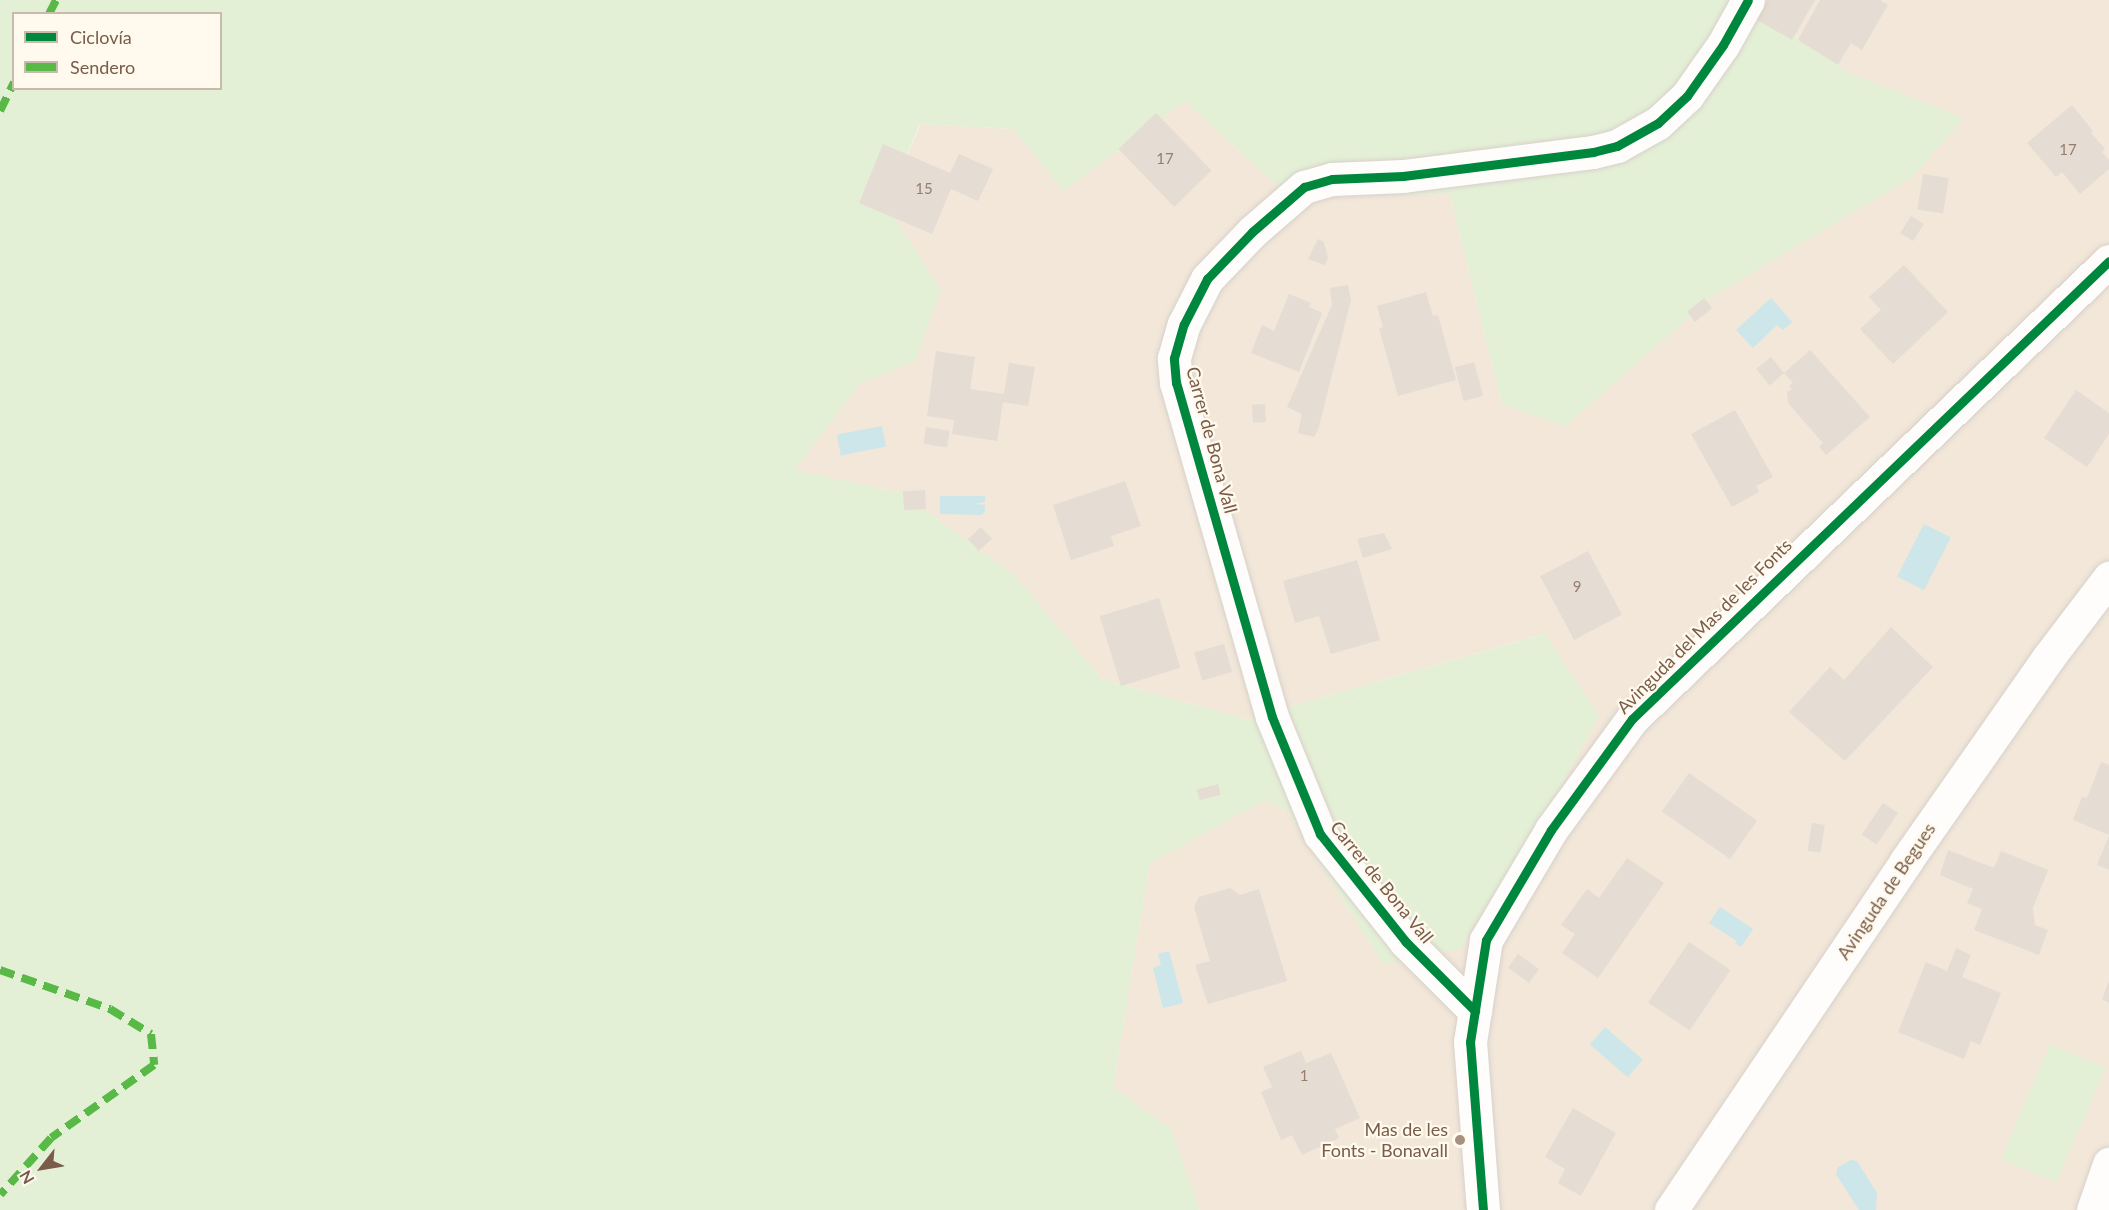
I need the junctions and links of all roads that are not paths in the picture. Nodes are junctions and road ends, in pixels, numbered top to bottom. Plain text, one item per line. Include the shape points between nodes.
1 (1748, 0) edge
2 (2109, 261) edge
3 (2109, 578) edge
4 (1475, 1011) junction
5 (2109, 1164) edge
6 (1483, 1210) edge
7 (1671, 1210) edge
8 (2093, 1210) edge

1 - 4 street, Carrer de Bona Vall via 1723,45 1687,96 1658,123 1617,146 1403,176 1332,179 1304,187 1252,231 1207,279 1184,324 1174,357 1176,383 1272,717 1320,834 1406,942
2 - 4 street, Avinguda del Mas de les Fonts via 1632,719 1551,830 1486,940
3 - 7 street, Avinguda de Begues via 1906,861
4 - 6 street, Avinguda del Mas de les Fonts via 1470,1042
5 - 8 street

